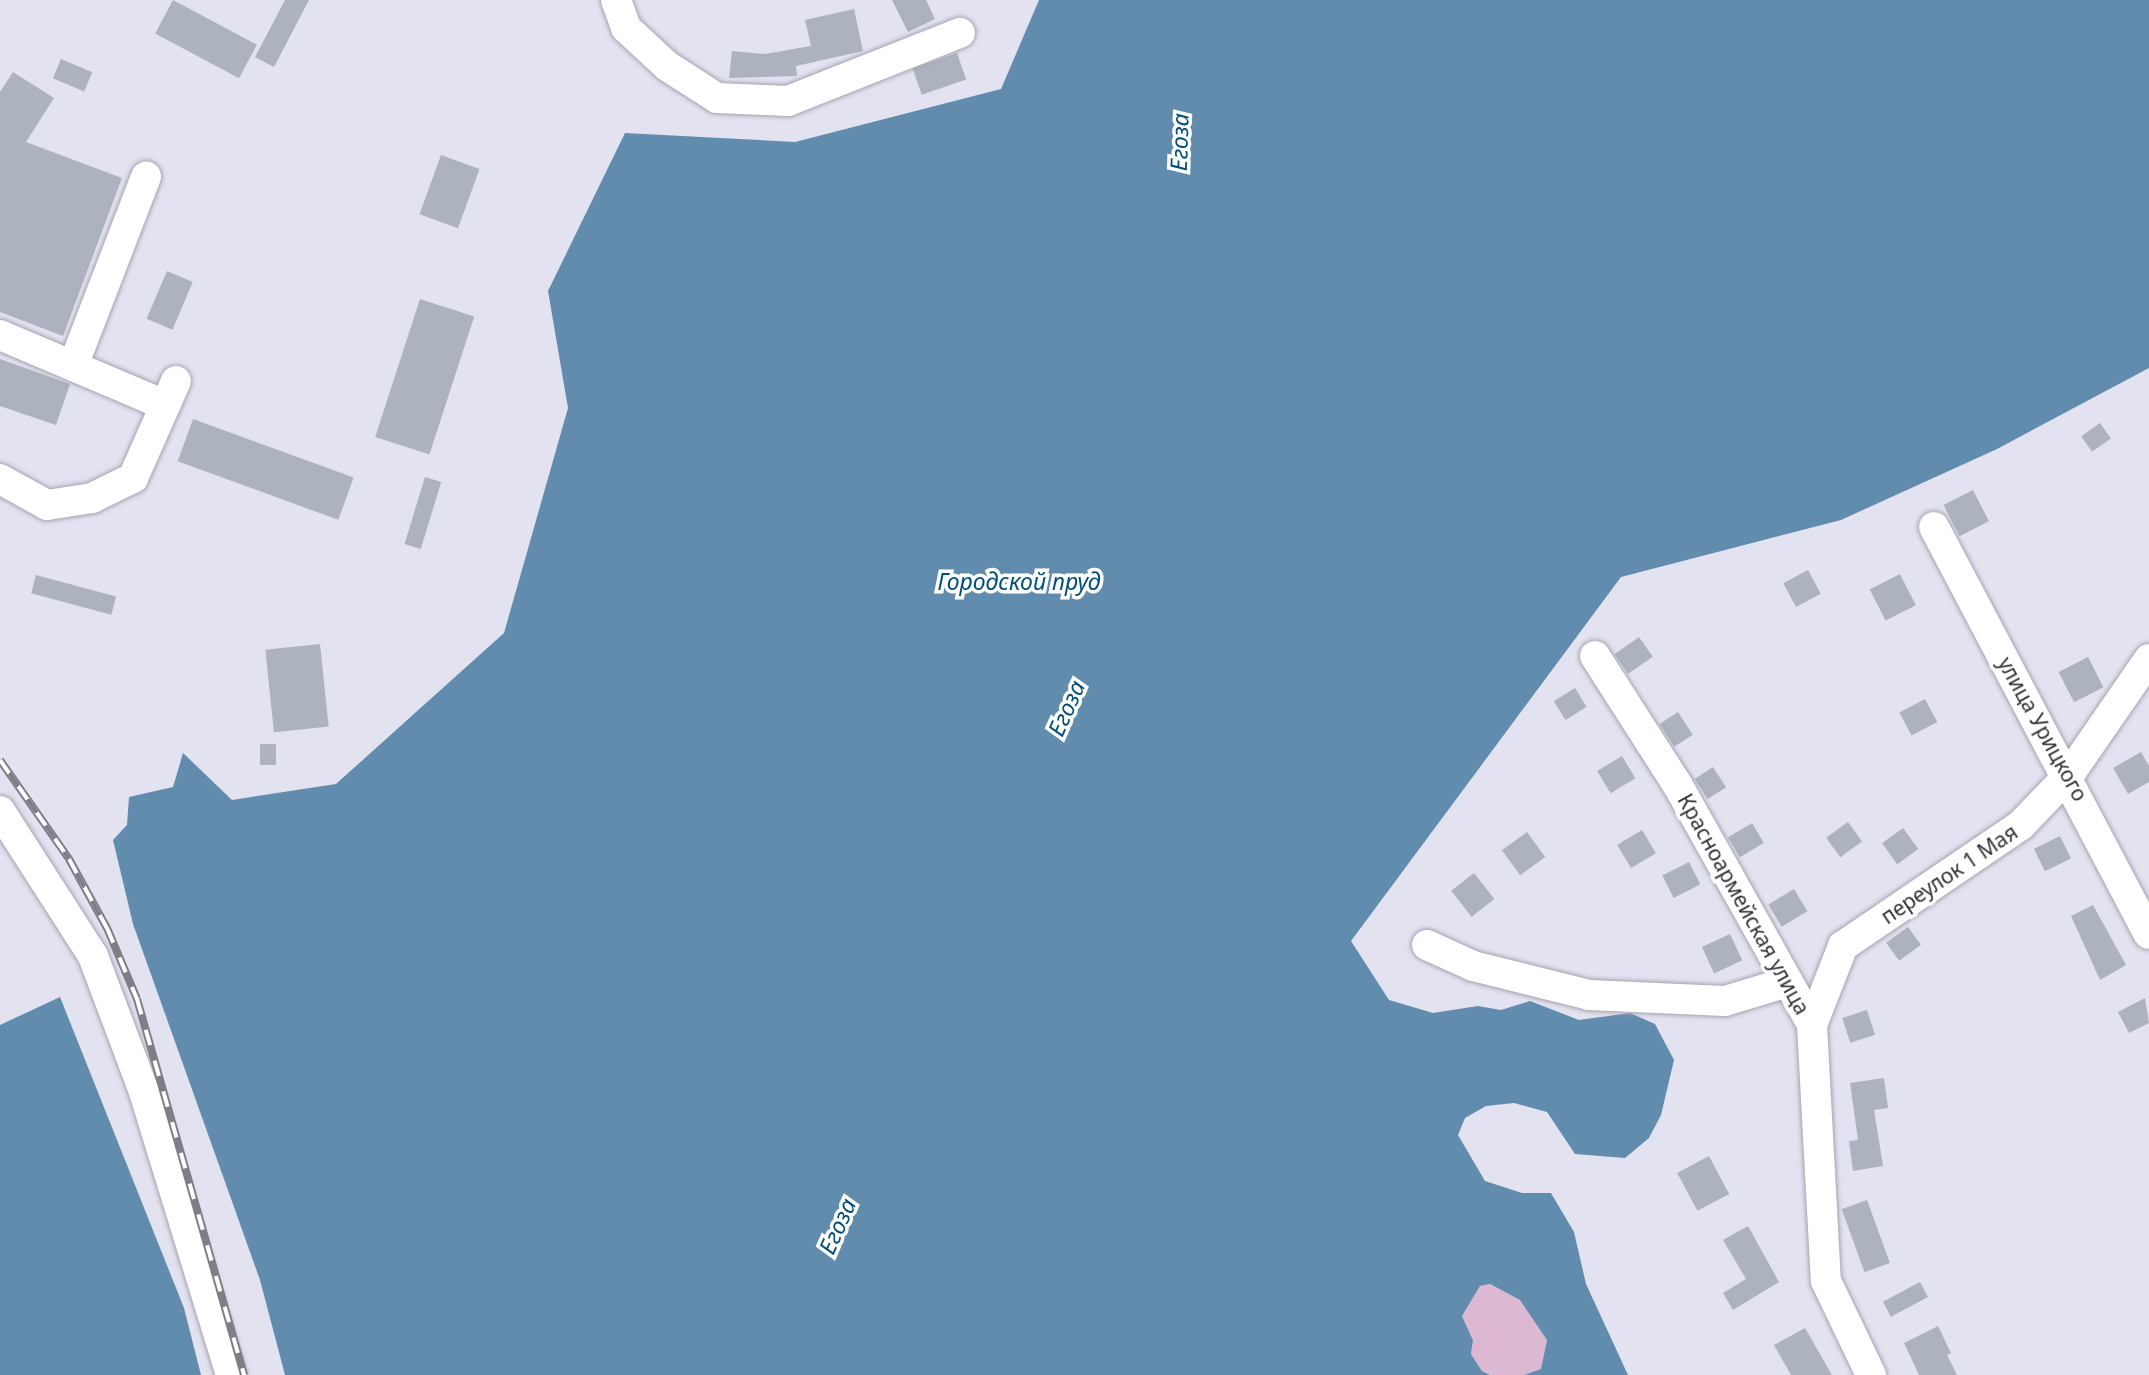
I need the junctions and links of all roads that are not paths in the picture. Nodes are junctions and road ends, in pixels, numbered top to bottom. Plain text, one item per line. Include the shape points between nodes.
1 (616, 0) edge
2 (960, 33) dead end
3 (146, 177) dead end
4 (0, 335) edge
5 (73, 366) junction
6 (0, 479) edge
7 (1934, 527) dead end
8 (1595, 656) dead end
9 (2149, 659) edge
10 (2068, 775) junction
11 (0, 811) edge
12 (2149, 934) edge
13 (1427, 945) dead end
14 (1788, 982) junction
15 (1812, 1025) junction
16 (231, 1375) edge
17 (1871, 1375) edge

1 - 2 street via 626,28 667,66 717,97 788,101
3 - 5 street
4 - 5 street
5 - 6 street via 170,393 133,478 92,498 47,505
7 - 10 street, улица Урицкого
8 - 14 street, Красноармейская улица via 1677,784
9 - 10 street, переулок 1 Мая
10 - 12 street, улица Урицкого
10 - 15 street, переулок 1 Мая via 2021,825 1843,946
11 - 16 street via 93,957 144,1092
13 - 14 street via 1473,967 1517,979 1639,1000 1725,1001
14 - 15 street, Красноармейская улица
15 - 17 street, Красноармейская улица via 1826,1281

